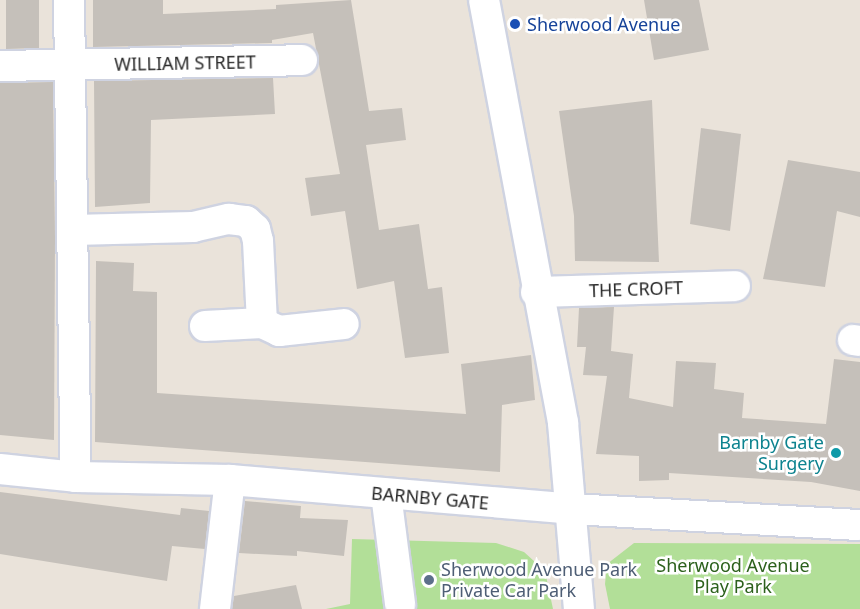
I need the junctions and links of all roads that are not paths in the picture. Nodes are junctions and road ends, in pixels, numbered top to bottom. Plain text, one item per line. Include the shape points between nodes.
1 (69, 0) edge
2 (484, 0) edge
3 (302, 60) dead end
4 (68, 65) junction
5 (0, 66) edge
6 (73, 222) junction
7 (735, 286) dead end
8 (536, 292) junction
9 (262, 323) junction
10 (344, 324) dead end
11 (205, 326) dead end
12 (0, 469) edge
13 (76, 477) junction
14 (230, 480) junction
15 (386, 494) junction
16 (572, 509) junction
17 (860, 525) edge
18 (400, 604) dead end
19 (204, 608) edge
20 (579, 609) edge

1 - 4 street
2 - 8 street
3 - 4 street, WILLIAM STREET
4 - 5 street, WILLIAM STREET
4 - 6 street
6 - 9 street via 193,227 229,219 246,221 255,229 258,241
6 - 13 street
7 - 8 street, THE CROFT
8 - 16 street via 563,423
9 - 10 street via 279,331
9 - 11 street
12 - 13 street, BARNBY GATE
13 - 14 street, BARNBY GATE
14 - 15 street, BARNBY GATE
14 - 19 street
15 - 16 street, BARNBY GATE
15 - 18 street
16 - 17 street, BARNBY GATE
16 - 20 street

